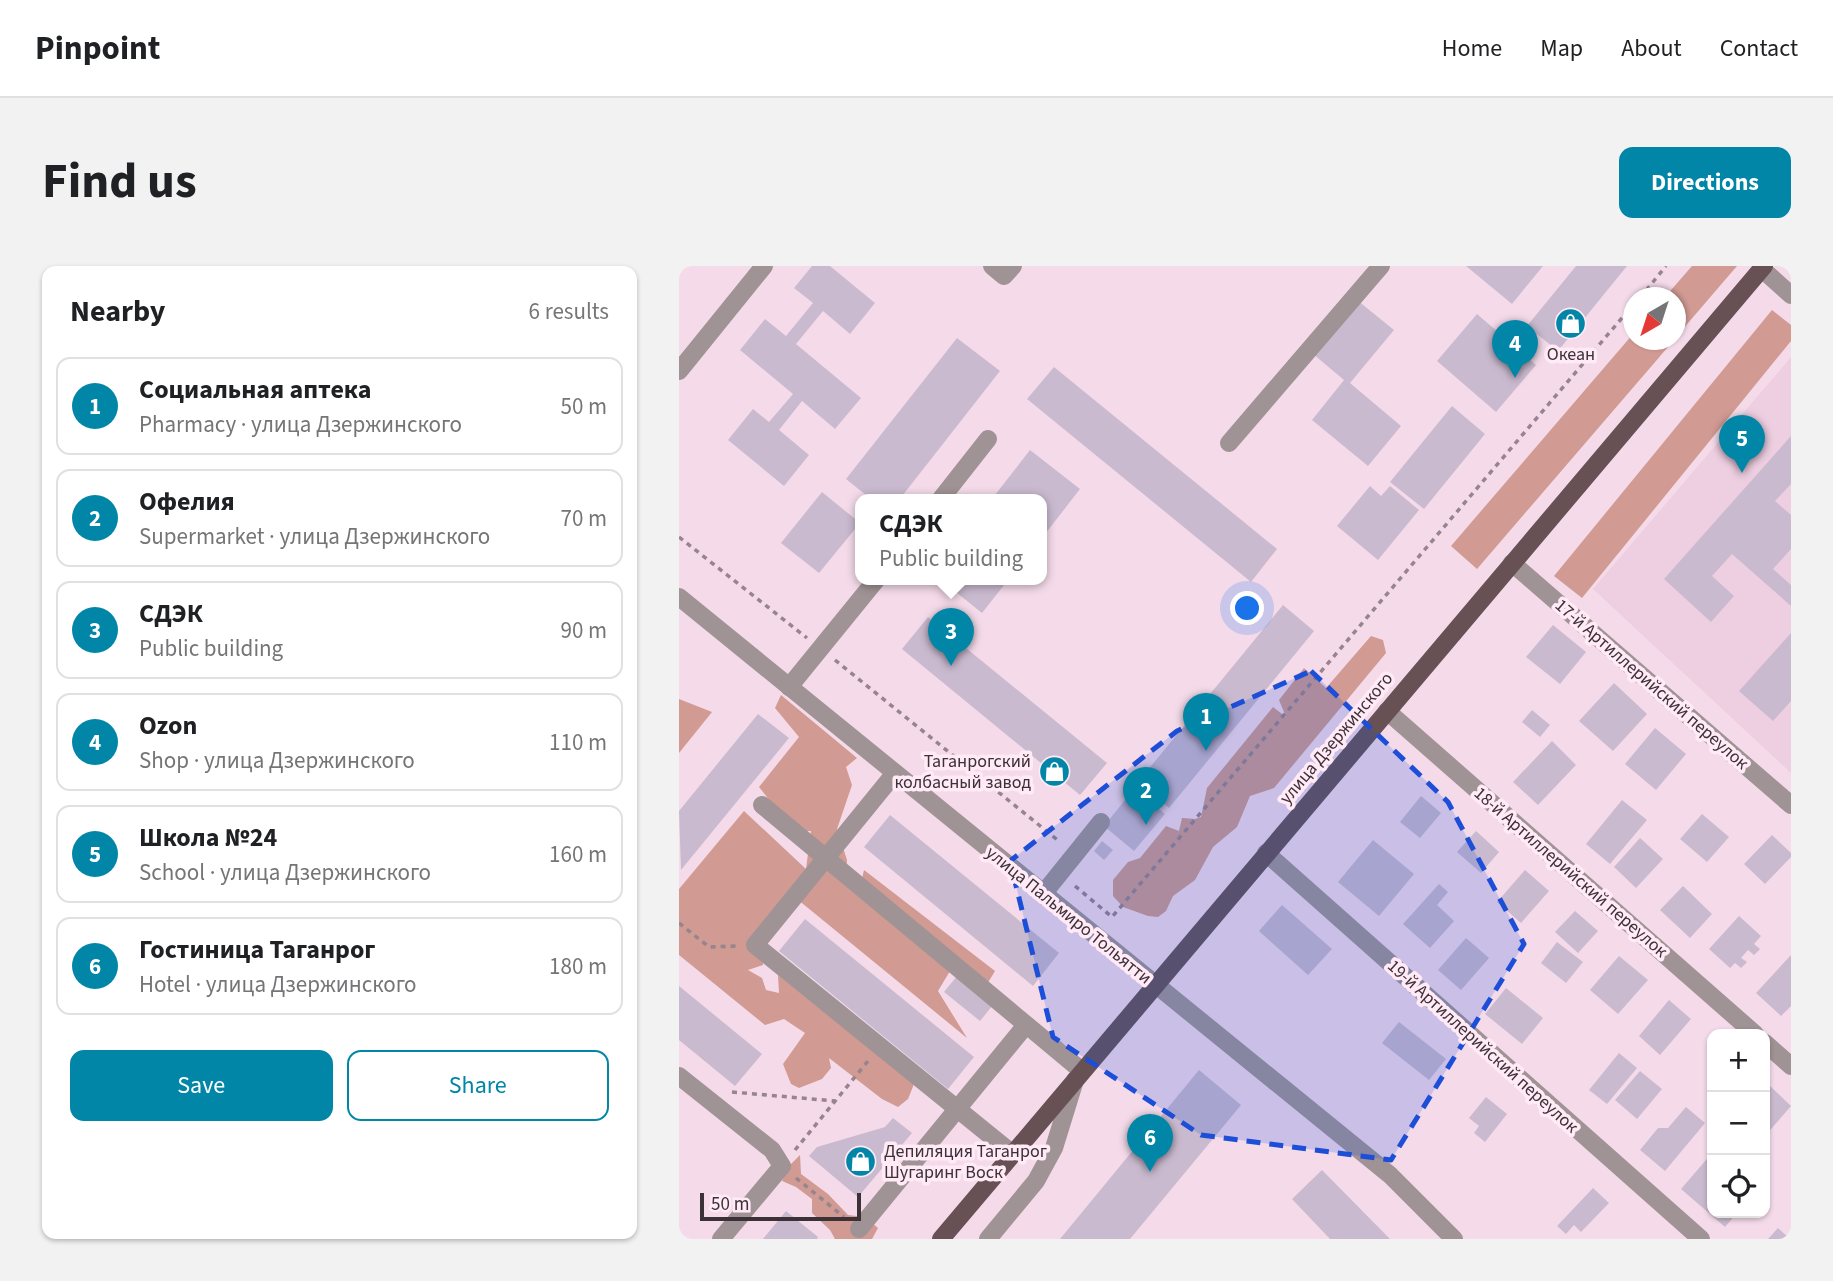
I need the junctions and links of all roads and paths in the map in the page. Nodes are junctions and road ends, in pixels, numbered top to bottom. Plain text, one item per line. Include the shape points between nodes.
1 (764, 266) edge
2 (992, 266) edge
3 (1013, 266) edge
4 (1381, 266) edge
5 (1666, 266) edge
6 (1763, 267) edge
7 (1649, 287) edge
8 (1791, 295) edge
9 (1623, 317) edge
10 (679, 371) edge
11 (988, 439) dead end
12 (1229, 443) dead end
13 (945, 494) edge
14 (679, 537) edge
15 (1512, 563) junction
16 (872, 585) edge
17 (679, 597) edge
18 (821, 649) junction
19 (789, 687) junction
20 (1387, 711) junction
21 (895, 773) junction
22 (762, 805) dead end
23 (1791, 805) edge
24 (1101, 822) dead end
25 (1266, 853) junction
26 (1073, 857) junction
27 (826, 858) junction
28 (1061, 872) junction
29 (1043, 894) junction
30 (679, 923) edge
31 (755, 945) junction
32 (1155, 985) junction
33 (1026, 1025) junction
34 (1749, 1029) edge
35 (880, 1046) junction
36 (1770, 1047) edge
37 (1791, 1066) edge
38 (1079, 1075) junction
39 (679, 1076) edge
40 (695, 1089) junction
41 (835, 1101) junction
42 (957, 1109) junction
43 (1013, 1154) junction
44 (782, 1166) junction
45 (859, 1229) joint
46 (720, 1239) edge
47 (941, 1239) edge
48 (988, 1239) edge
49 (1454, 1239) edge
50 (1701, 1239) edge

1 - 10 street
2 - 3 street via 1004,276
4 - 12 street
5 - 7 path
6 - 8 street
6 - 15 main road, улица Дзержинского
9 - 28 path via 1112,917
11 - 13 street
14 - 18 path
15 - 20 main road, улица Дзержинского
15 - 23 street, 17-й Артиллерийский переулок
16 - 18 street
17 - 19 street, улица Пальмиро Тольятти
18 - 19 street
18 - 26 path
19 - 21 street, улица Пальмиро Тольятти
20 - 25 main road, улица Дзержинского
20 - 34 street, 18-й Артиллерийский переулок
21 - 27 street
21 - 29 street, улица Пальмиро Тольятти
22 - 27 street
24 - 26 street
25 - 32 main road, улица Дзержинского
25 - 50 street, 19-й Артиллерийский переулок
26 - 28 street
27 - 31 street
27 - 33 street
28 - 29 street
29 - 32 street, улица Пальмиро Тольятти
30 - 31 path via 709,947
31 - 35 street
32 - 38 main road, улица Дзержинского
32 - 49 street, улица Пальмиро Тольятти via 1390,1175
33 - 38 street
33 - 42 street
35 - 41 path
35 - 42 street
36 - 37 street
38 - 43 main road, улица Дзержинского
38 - 48 street via 1054,1148 1036,1181
39 - 40 street
40 - 41 path
40 - 44 street via 772,1150
41 - 44 path
42 - 43 street
42 - 45 street
43 - 47 main road, улица Дзержинского
44 - 45 path
44 - 46 street

